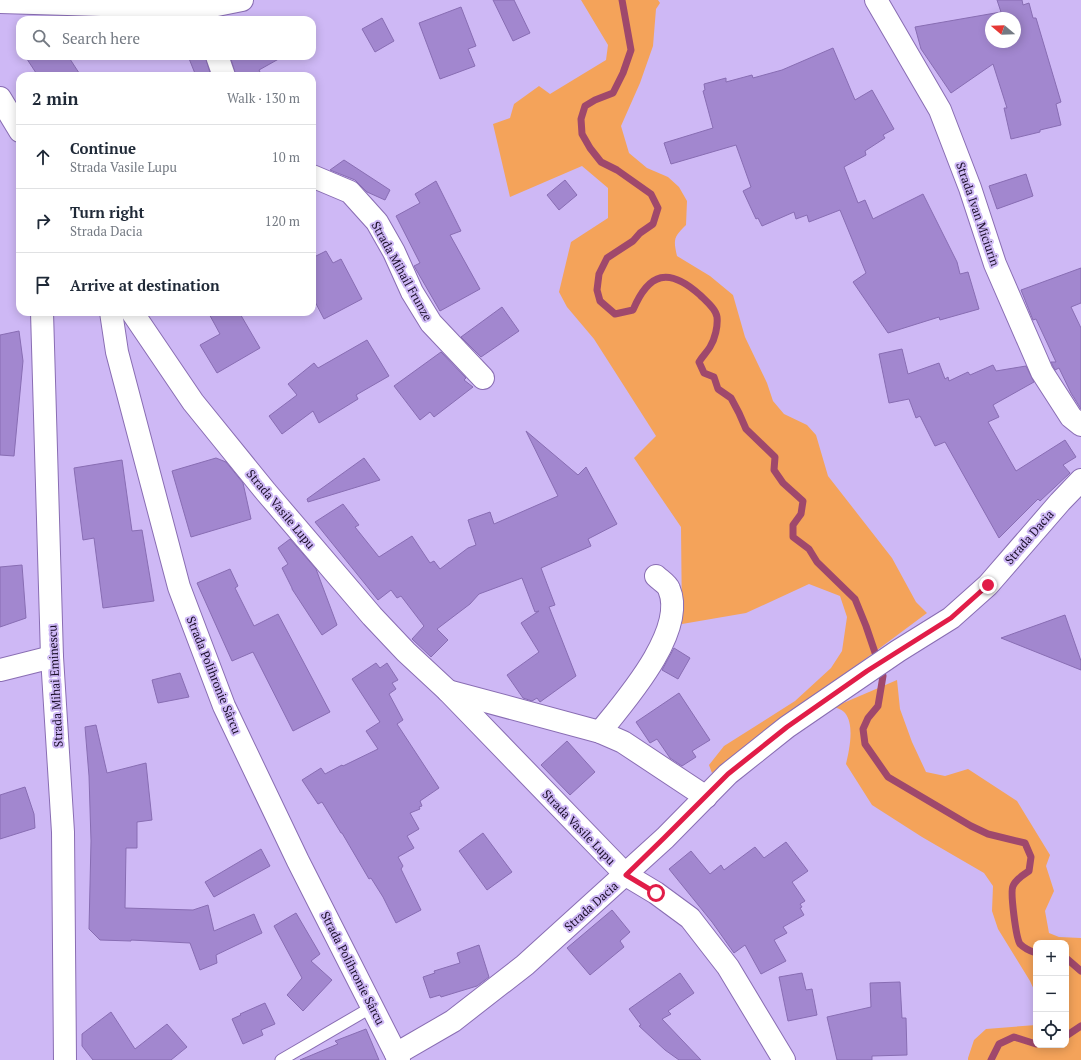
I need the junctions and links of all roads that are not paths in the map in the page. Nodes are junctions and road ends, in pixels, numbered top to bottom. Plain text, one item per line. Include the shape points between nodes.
1 (242, 0) edge
2 (876, 0) edge
3 (0, 2) edge
4 (204, 14) edge
5 (218, 60) edge
6 (223, 72) edge
7 (0, 98) edge
8 (16, 124) edge
9 (316, 178) edge
10 (42, 316) edge
11 (112, 316) edge
12 (135, 316) edge
13 (483, 378) dead end
14 (1081, 425) edge
15 (1081, 480) edge
16 (656, 576) dead end
17 (52, 657) junction
18 (0, 670) edge
19 (448, 691) junction
20 (600, 732) junction
21 (706, 797) junction
22 (626, 875) junction
23 (372, 1007) junction
24 (398, 1057) edge
25 (779, 1058) edge
26 (65, 1060) edge
27 (281, 1060) edge

1 - 4 street
2 - 14 street, Strada Ivan Miciurin via 940,110 970,188 995,264 1042,372 1071,417
3 - 4 street
5 - 6 street
7 - 8 street
9 - 13 street, Strada Mihail Frunze via 350,192 377,222 412,292 431,323
10 - 17 street, Strada Mihai Eminescu
11 - 23 street, Strada Polihronie Sârcu via 117,352 184,602 224,706
12 - 19 street, Strada Vasile Lupu via 193,402 266,492 372,616
15 - 21 street, Strada Dacia via 988,585 951,618 879,663 787,727 728,774
16 - 20 street via 668,588 673,609 666,634 654,660 636,687
17 - 18 street
17 - 26 street, Strada Mihai Eminescu via 63,832
19 - 20 street, Strada Vasile Lupu
19 - 22 street, Strada Vasile Lupu
20 - 21 street, Strada Vasile Lupu via 623,742
21 - 22 street, Strada Dacia
22 - 24 street, Strada Dacia via 520,970 454,1021
22 - 25 street, Strada Vasile Lupu via 690,918 728,967
23 - 24 street, Strada Polihronie Sârcu
23 - 27 lane

